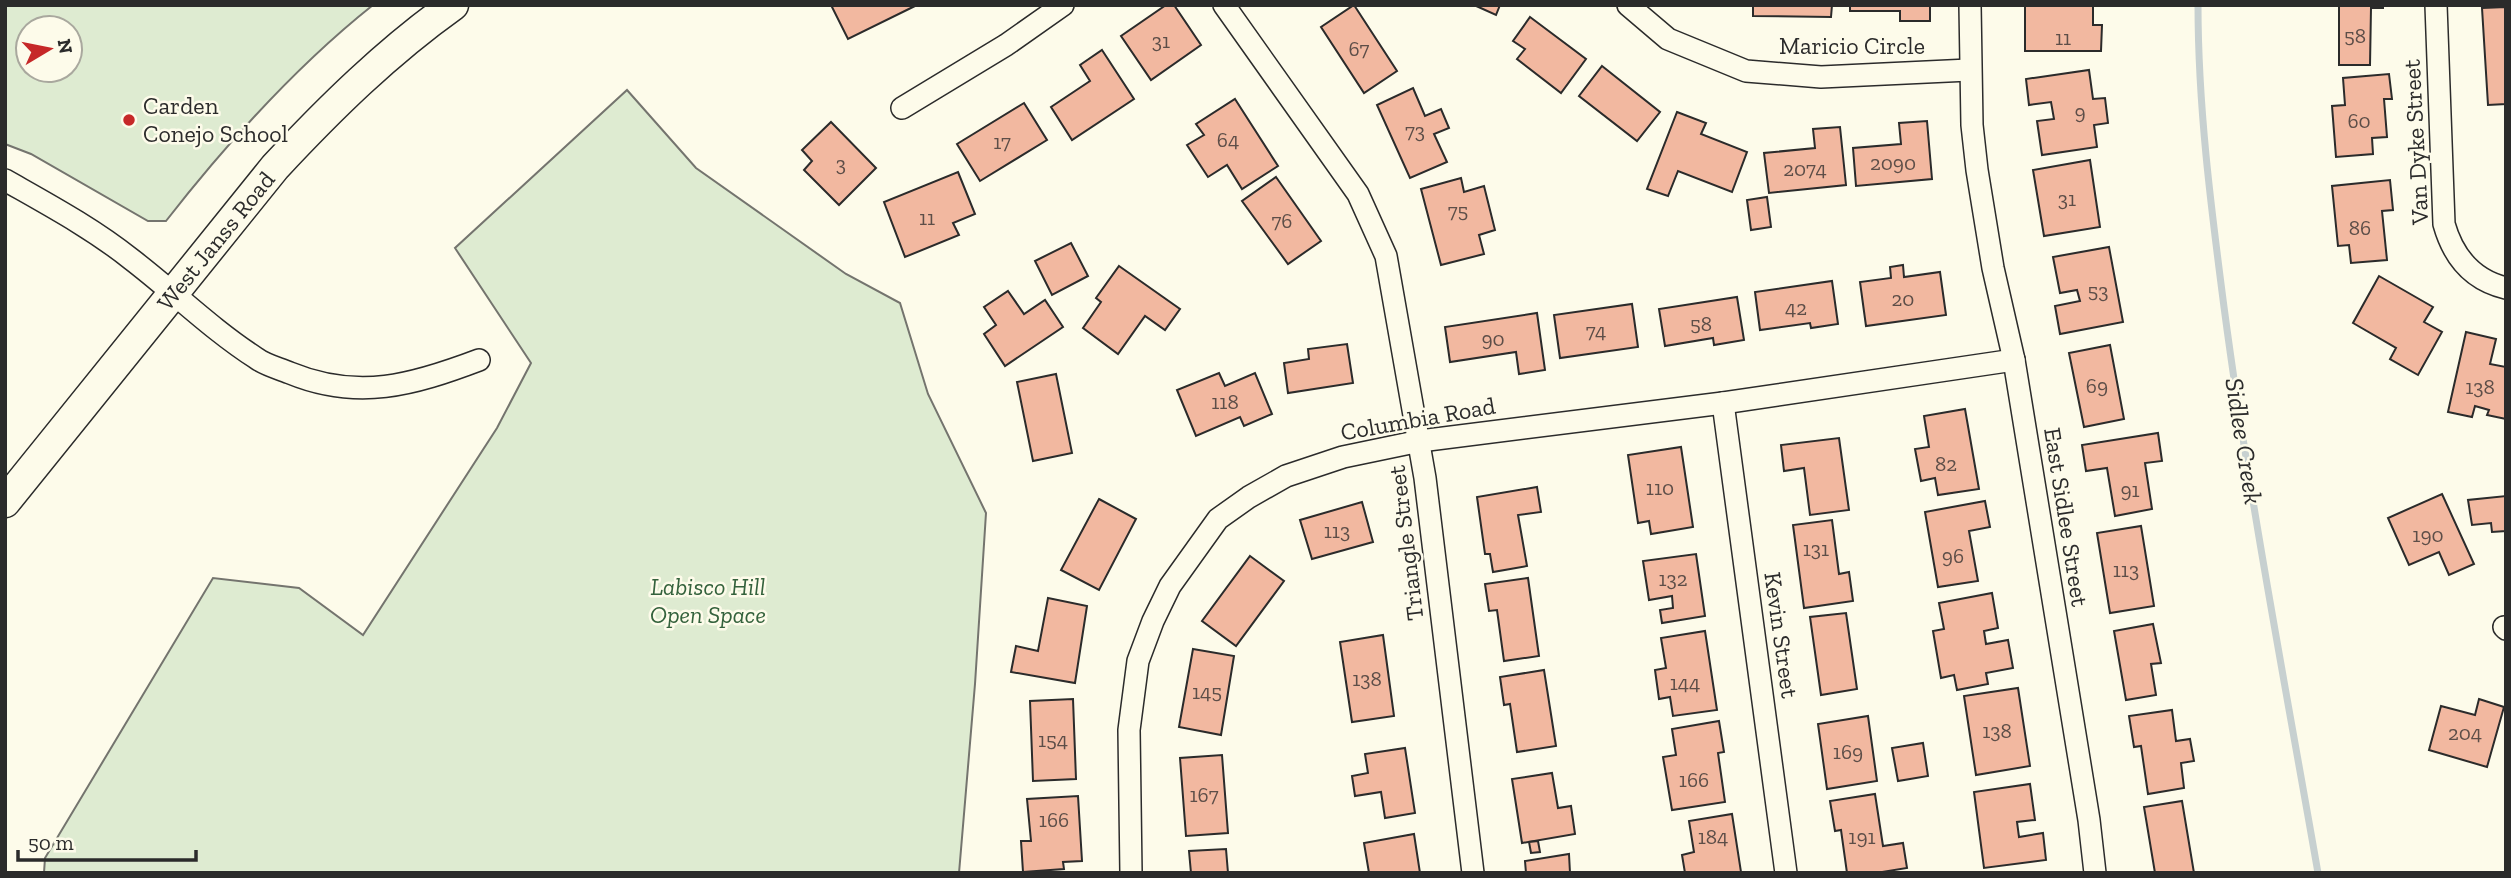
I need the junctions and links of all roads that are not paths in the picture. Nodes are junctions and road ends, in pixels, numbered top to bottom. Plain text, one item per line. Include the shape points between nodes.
1 (453, 5) edge
2 (1063, 5) edge
3 (1224, 5) edge
4 (1628, 5) edge
5 (1970, 5) edge
6 (2436, 5) edge
7 (1969, 70) junction
8 (902, 108) dead end
9 (5, 180) edge
10 (2506, 288) edge
11 (173, 295) junction
12 (479, 360) dead end
13 (2014, 360) junction
14 (1723, 403) junction
15 (1420, 441) junction
16 (5, 502) edge
17 (1131, 873) edge
18 (1473, 873) edge
19 (1786, 873) edge
20 (2095, 873) edge

1 - 11 main road, West Janss Road via 370,71 321,118 267,177
2 - 8 street via 1006,46
3 - 15 street, Triangle Street via 1358,194 1373,224 1386,256
4 - 7 street, Maricio Circle via 1668,39 1746,71 1821,77
5 - 7 street, East Sidlee Street
6 - 10 street, Van Dyke Street via 2444,223 2462,263 2490,284
7 - 13 street, East Sidlee Street via 1972,125 1993,268
9 - 11 street via 79,221
11 - 12 street via 258,360 330,387 375,389 440,375
11 - 16 main road, West Janss Road
13 - 14 street, Columbia Road
13 - 20 street, East Sidlee Street
14 - 15 street, Columbia Road
14 - 19 street, Kevin Street
15 - 17 street, Columbia Road via 1343,457 1286,476 1249,497 1217,519 1170,586 1138,661 1132,696 1128,783
15 - 18 street, Triangle Street

